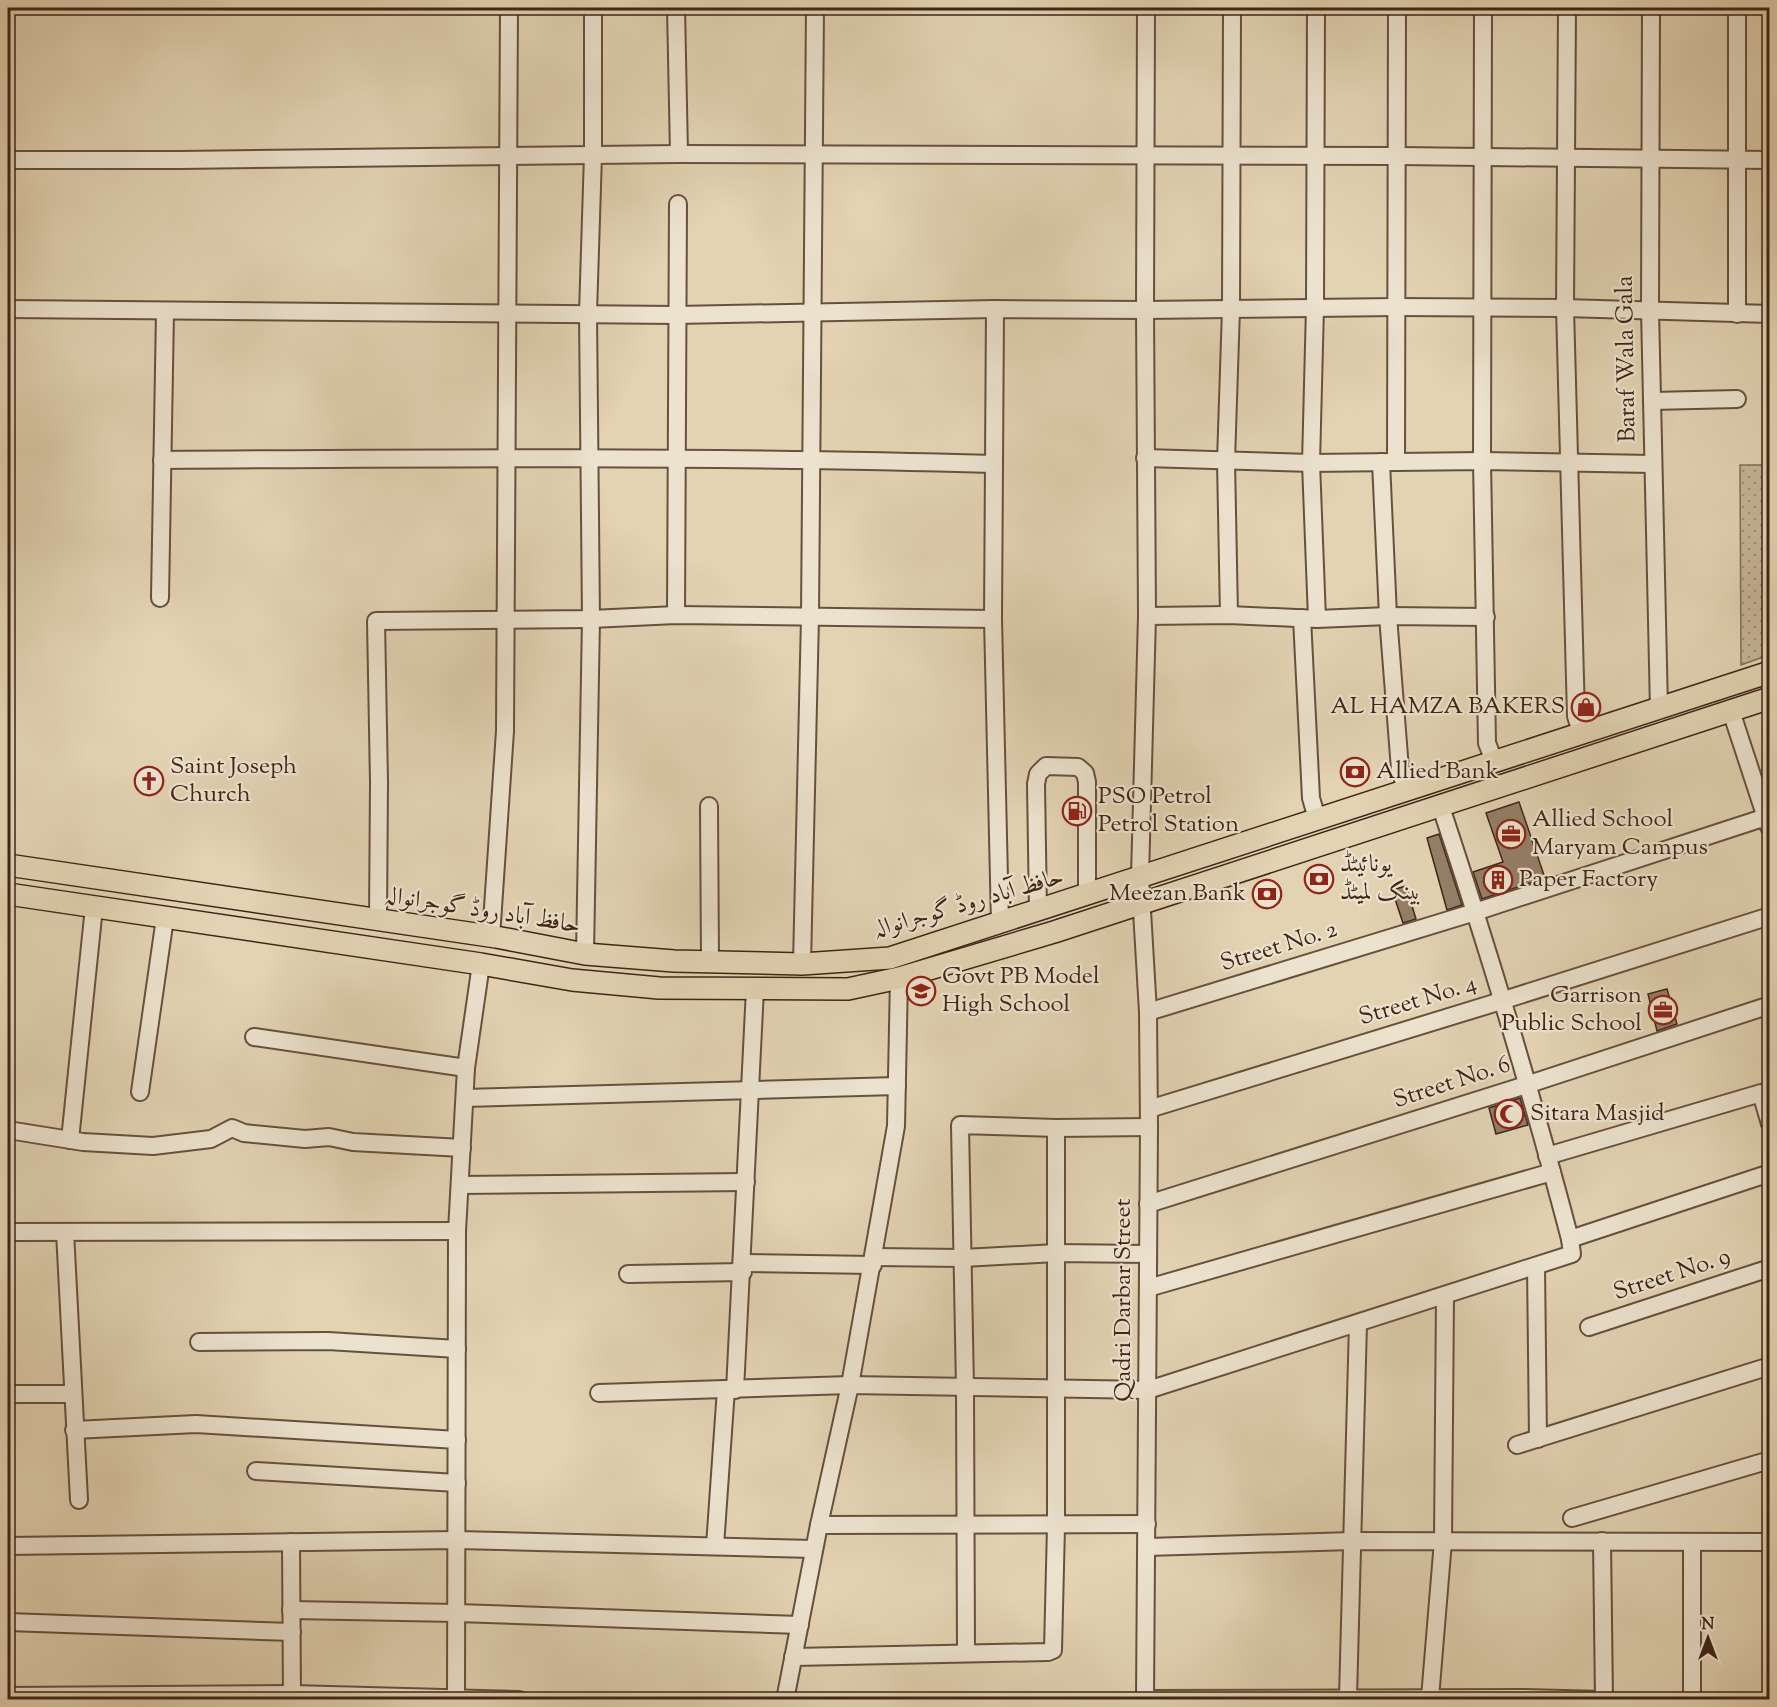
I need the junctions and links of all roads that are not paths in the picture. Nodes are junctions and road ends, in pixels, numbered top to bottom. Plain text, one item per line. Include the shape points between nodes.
1 (509, 8) edge
2 (593, 8) edge
3 (676, 8) edge
4 (814, 8) edge
5 (1146, 8) edge
6 (1232, 8) edge
7 (1316, 8) edge
8 (1397, 8) edge
9 (1483, 8) edge
10 (1567, 8) edge
11 (1651, 8) edge
12 (1737, 8) edge
13 (679, 154) junction
14 (593, 155) junction
15 (813, 155) junction
16 (1145, 156) junction
17 (1230, 156) junction
18 (1316, 156) junction
19 (1398, 156) junction
20 (1483, 156) junction
21 (508, 157) junction
22 (1566, 158) junction
23 (1650, 159) junction
24 (1737, 159) junction
25 (8, 160) edge
26 (1770, 160) edge
27 (678, 204) dead end
28 (1315, 307) junction
29 (1396, 307) junction
30 (1482, 307) junction
31 (1564, 308) junction
32 (8, 309) edge
33 (995, 309) junction
34 (1231, 309) junction
35 (1144, 310) junction
36 (1650, 310) junction
37 (165, 312) junction
38 (813, 312) junction
39 (588, 313) junction
40 (508, 314) junction
41 (1737, 314) junction
42 (1770, 314) edge
43 (676, 315) junction
44 (1737, 399) dead end
45 (1652, 401) junction
46 (505, 458) junction
47 (588, 458) junction
48 (677, 458) junction
49 (1145, 458) junction
50 (811, 459) junction
51 (162, 460) junction
52 (1227, 461) junction
53 (1482, 461) junction
54 (1389, 462) junction
55 (993, 464) junction
56 (1311, 464) junction
57 (1569, 464) junction
58 (1653, 464) junction
59 (160, 598) dead end
60 (676, 615) junction
61 (1229, 615) junction
62 (1147, 616) junction
63 (1388, 616) junction
64 (810, 617) junction
65 (1486, 617) junction
66 (1310, 618) junction
67 (591, 619) junction
68 (993, 619) junction
69 (505, 620) junction
70 (1770, 672) edge
71 (1770, 698) edge
72 (1659, 709) junction
73 (1731, 711) junction
74 (1581, 732) junction
75 (1494, 761) junction
76 (1406, 790) junction
77 (1765, 796) edge
78 (709, 806) dead end
79 (1441, 807) junction
80 (1317, 819) junction
81 (1768, 822) edge
82 (8, 866) edge
83 (1140, 877) junction
84 (8, 894) edge
85 (1087, 895) junction
86 (1143, 901) junction
87 (94, 907) junction
88 (1038, 911) junction
89 (1475, 912) junction
90 (1770, 916) edge
91 (165, 918) junction
92 (378, 919) junction
93 (1000, 923) junction
94 (490, 937) junction
95 (585, 954) junction
96 (710, 962) junction
97 (481, 964) junction
98 (802, 964) junction
99 (899, 978) junction
100 (755, 989) junction
101 (1501, 1001) junction
102 (1770, 1005) edge
103 (1148, 1012) junction
104 (254, 1037) dead end
105 (466, 1068) junction
106 (1526, 1085) junction
107 (897, 1086) junction
108 (750, 1090) junction
109 (140, 1092) dead end
110 (465, 1098) junction
111 (1149, 1109) junction
112 (1770, 1124) edge
113 (1149, 1127) junction
114 (1056, 1128) junction
115 (8, 1130) edge
116 (70, 1140) junction
117 (462, 1148) junction
118 (1550, 1164) junction
119 (1770, 1173) edge
120 (746, 1182) junction
121 (460, 1185) junction
122 (1148, 1204) junction
123 (457, 1231) junction
124 (8, 1232) edge
125 (65, 1232) junction
126 (1570, 1239) junction
127 (1056, 1253) junction
128 (1148, 1254) junction
129 (963, 1258) junction
130 (874, 1261) junction
131 (1536, 1266) junction
132 (743, 1268) junction
133 (1770, 1268) edge
134 (628, 1274) dead end
135 (1148, 1288) junction
136 (1445, 1296) junction
137 (1358, 1323) junction
138 (1589, 1327) dead end
139 (199, 1342) dead end
140 (457, 1349) junction
141 (1770, 1366) edge
142 (850, 1385) junction
143 (965, 1388) junction
144 (1056, 1388) junction
145 (731, 1390) junction
146 (1148, 1390) junction
147 (599, 1393) dead end
148 (8, 1394) edge
149 (72, 1394) junction
150 (74, 1430) junction
151 (1538, 1438) junction
152 (457, 1440) junction
153 (1517, 1445) dead end
154 (1770, 1460) edge
155 (256, 1471) dead end
156 (457, 1483) junction
157 (79, 1500) dead end
158 (1572, 1518) dead end
159 (1148, 1524) junction
160 (819, 1525) junction
161 (966, 1526) junction
162 (1056, 1526) junction
163 (457, 1540) junction
164 (1352, 1541) junction
165 (1443, 1541) junction
166 (1602, 1541) junction
167 (291, 1542) junction
168 (1692, 1542) junction
169 (1770, 1542) edge
170 (8, 1546) edge
171 (715, 1546) junction
172 (1148, 1547) junction
173 (814, 1549) junction
174 (291, 1610) junction
175 (457, 1613) junction
176 (8, 1622) edge
177 (800, 1625) junction
178 (292, 1632) junction
179 (966, 1653) junction
180 (794, 1657) junction
181 (8, 1696) edge
182 (292, 1697) edge
183 (1348, 1698) edge
184 (1430, 1698) edge
185 (456, 1699) edge
186 (1145, 1699) edge
187 (1522, 1699) edge
188 (519, 1700) edge
189 (785, 1700) edge
190 (1604, 1700) edge
191 (1692, 1700) edge

1 - 21 street
2 - 14 street
3 - 13 street
4 - 15 street
5 - 16 street, Qadri Darbar Street
6 - 17 street
7 - 18 street
8 - 19 street
9 - 20 street
10 - 22 street
11 - 23 street, Baraf Wala Gala
12 - 24 street
13 - 14 street
13 - 15 street
14 - 21 street
14 - 39 street
15 - 16 street
15 - 38 street
16 - 17 street
16 - 35 street, Qadri Darbar Street
17 - 18 street
17 - 34 street
18 - 19 street
18 - 28 street
19 - 20 street
19 - 29 street
20 - 22 street
20 - 30 street
21 - 25 street
21 - 40 street
22 - 23 street
22 - 31 street
23 - 24 street
23 - 36 street, Baraf Wala Gala
24 - 26 street
24 - 41 street
27 - 43 street
28 - 29 street
28 - 34 street
28 - 56 street
29 - 30 street
29 - 54 street
30 - 31 street
30 - 53 street
31 - 36 street
31 - 57 street
32 - 37 street
33 - 35 street
33 - 38 street
33 - 55 street
34 - 35 street
34 - 52 street
35 - 49 street, Qadri Darbar Street
36 - 41 street
36 - 45 street, Baraf Wala Gala
37 - 40 street
37 - 51 street
38 - 43 street
38 - 50 street
39 - 40 street
39 - 43 street
39 - 47 street
40 - 46 street
41 - 42 street
43 - 48 street
44 - 45 street
45 - 58 street, Baraf Wala Gala
46 - 47 street
46 - 51 street
46 - 69 street
47 - 48 street
47 - 67 street
48 - 50 street
48 - 60 street
49 - 52 street
49 - 62 street, Qadri Darbar Street
50 - 55 street
50 - 64 street
51 - 59 street
52 - 56 street
52 - 61 street
53 - 54 street
53 - 57 street
53 - 65 street
54 - 56 street
54 - 63 street
55 - 68 street
56 - 66 street
57 - 58 street
57 - 74 street via 1576,716
58 - 72 street, Baraf Wala Gala
60 - 64 street
60 - 67 street
61 - 62 street
61 - 66 street
62 - 83 street, Qadri Darbar Street
63 - 65 street
63 - 66 street
63 - 76 street via 1400,769
64 - 68 street
64 - 98 street
65 - 75 street via 1487,743
66 - 80 street via 1311,798
67 - 69 street
67 - 95 street
68 - 93 street
69 - 92 street via 376,621
69 - 94 street via 505,731
70 - 72 main road, حافظ آباد روڈ گوجرانوالہ
71 - 73 main road, حافظ آباد روڈ گوجرانوالہ
72 - 74 main road, حافظ آباد روڈ گوجرانوالہ
73 - 77 street
73 - 79 main road, حافظ آباد روڈ گوجرانوالہ
74 - 75 main road, حافظ آباد روڈ گوجرانوالہ
75 - 76 main road, حافظ آباد روڈ گوجرانوالہ
76 - 80 main road, حافظ آباد روڈ گوجرانوالہ
77 - 81 street
78 - 96 street
79 - 86 main road, حافظ آباد روڈ گوجرانوالہ
79 - 89 street
80 - 83 main road, حافظ آباد روڈ گوجرانوالہ
81 - 89 street, Street No. 2
82 - 92 main road, حافظ آباد روڈ گوجرانوالہ
83 - 85 main road, حافظ آباد روڈ گوجرانوالہ
83 - 86 street, Qadri Darbar Street
84 - 87 main road, حافظ آباد روڈ گوجرانوالہ
85 - 88 main road, حافظ آباد روڈ گوجرانوالہ
85 - 88 street via 1085,773 1077,766 1046,766 1038,774 1036,784
86 - 99 main road, حافظ آباد روڈ گوجرانوالہ
86 - 103 street, Qadri Darbar Street
87 - 91 main road, حافظ آباد روڈ گوجرانوالہ
87 - 116 street
88 - 93 main road, حافظ آباد روڈ گوجرانوالہ
89 - 101 street
89 - 103 street, Street No. 2
90 - 101 street, Street No. 4
91 - 97 main road, حافظ آباد روڈ گوجرانوالہ
91 - 109 street
92 - 94 main road, حافظ آباد روڈ گوجرانوالہ
93 - 98 main road, حافظ آباد روڈ گوجرانوالہ via 890,958
94 - 95 main road, حافظ آباد روڈ گوجرانوالہ
95 - 96 main road, حافظ آباد روڈ گوجرانوالہ
96 - 98 main road, حافظ آباد روڈ گوجرانوالہ
97 - 100 main road, حافظ آباد روڈ گوجرانوالہ via 572,980 659,988
97 - 105 street
99 - 100 main road, حافظ آباد روڈ گوجرانوالہ via 848,989
99 - 107 street
100 - 108 street
101 - 106 street
101 - 111 street, Street No. 4
102 - 106 street, Street No. 6
103 - 111 street, Qadri Darbar Street
104 - 105 street
105 - 110 street
106 - 118 street
106 - 122 street, Street No. 6
107 - 108 street
107 - 130 street via 896,1126
108 - 110 street
108 - 120 street
110 - 117 street
111 - 113 street, Qadri Darbar Street
112 - 118 street via 1761,1093
113 - 114 street
113 - 122 street, Qadri Darbar Street
114 - 127 street
114 - 129 street via 960,1125
115 - 116 street
116 - 117 street via 153,1146 211,1139 232,1128 244,1133 305,1139 329,1137 353,1142
117 - 121 street
118 - 126 street
118 - 135 street
119 - 126 street
120 - 121 street
120 - 132 street
121 - 123 street
122 - 128 street, Qadri Darbar Street
123 - 125 street
123 - 140 street
124 - 125 street
125 - 149 street
126 - 131 street via 1572,1254
127 - 128 street
127 - 129 street
127 - 144 street
128 - 135 street, Qadri Darbar Street
129 - 130 street
129 - 143 street
130 - 132 street
130 - 142 street
131 - 136 street
131 - 151 street
132 - 134 street
132 - 145 street
133 - 138 street, Street No. 9
135 - 146 street, Qadri Darbar Street
136 - 137 street
136 - 165 street
137 - 146 street
137 - 164 street
139 - 140 street via 328,1341
140 - 152 street
141 - 151 street
142 - 143 street
142 - 145 street
142 - 160 street
143 - 144 street
143 - 161 street
144 - 146 street
144 - 162 street
145 - 147 street
145 - 171 street
146 - 159 street, Qadri Darbar Street
148 - 149 street
149 - 150 street
150 - 152 street via 196,1424
150 - 157 street
151 - 153 street
152 - 156 street
154 - 158 street
155 - 156 street
156 - 163 street
159 - 162 street
159 - 172 street, Qadri Darbar Street
160 - 161 street
160 - 173 street
161 - 162 street
161 - 179 street
162 - 179 street via 1053,1650
163 - 167 street
163 - 171 street
163 - 175 street
164 - 165 street
164 - 172 street
164 - 183 street
165 - 166 street
165 - 184 street
166 - 168 street
166 - 190 street
167 - 170 street
167 - 174 street
168 - 169 street
168 - 191 street
171 - 173 street
172 - 186 street, Qadri Darbar Street
173 - 177 street
174 - 175 street
174 - 178 street
175 - 177 street
175 - 185 street
176 - 178 street
177 - 180 street
178 - 182 street
179 - 180 street
180 - 189 street
181 - 182 street
182 - 185 street
183 - 184 street
183 - 186 street
184 - 187 street
185 - 188 street
187 - 190 street

